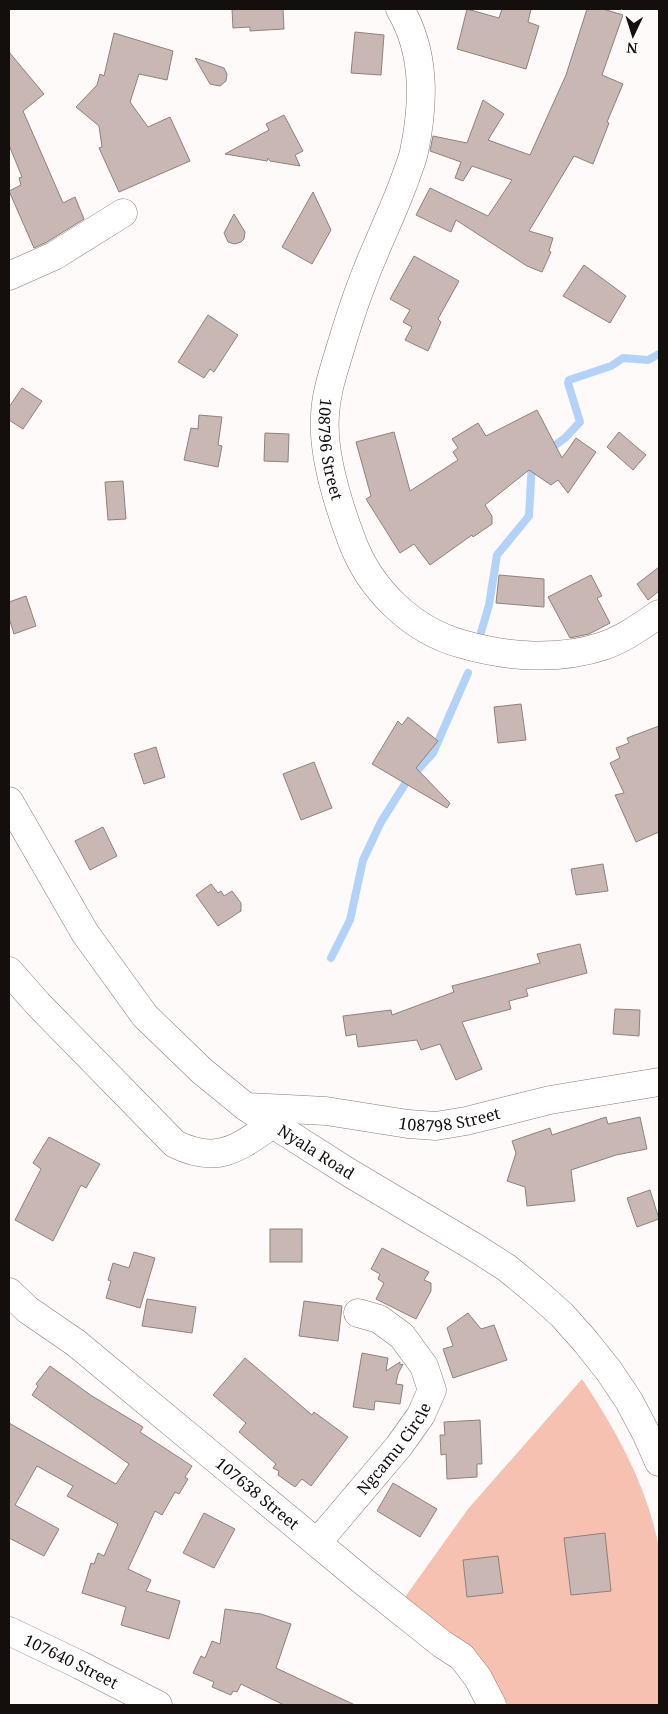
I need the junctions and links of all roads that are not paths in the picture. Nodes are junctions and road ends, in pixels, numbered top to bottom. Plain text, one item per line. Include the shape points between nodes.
1 (400, 9) edge
2 (123, 213) dead end
3 (9, 276) edge
4 (659, 614) edge
5 (9, 801) edge
6 (9, 971) edge
7 (657, 1091) edge
8 (246, 1107) junction
9 (273, 1124) junction
10 (9, 1292) edge
11 (358, 1313) dead end
12 (659, 1462) edge
13 (317, 1543) junction
14 (9, 1631) edge
15 (158, 1705) edge
16 (492, 1705) edge

1 - 4 street, 108796 Street via 413,35 421,72 414,153 361,285 328,392 324,417 334,487 359,561 380,592 408,618 447,640 482,650 563,655 603,646 633,632
2 - 3 street via 54,256
5 - 8 street, Nyala Road via 85,933 145,1016 202,1071
6 - 9 street via 175,1144 190,1152 223,1152 239,1147
7 - 8 street, 108798 Street via 550,1100 436,1126 326,1111
8 - 9 street, Nyala Road
9 - 12 street, Nyala Road via 476,1248 535,1291 568,1322 609,1371 629,1401
10 - 13 street, 107638 Street via 28,1310 76,1343
11 - 13 street, Ngcamu Circle via 379,1319 402,1336 424,1366 432,1390 421,1415 399,1446
13 - 16 street, 107638 Street via 462,1657
14 - 15 street, 107640 Street

